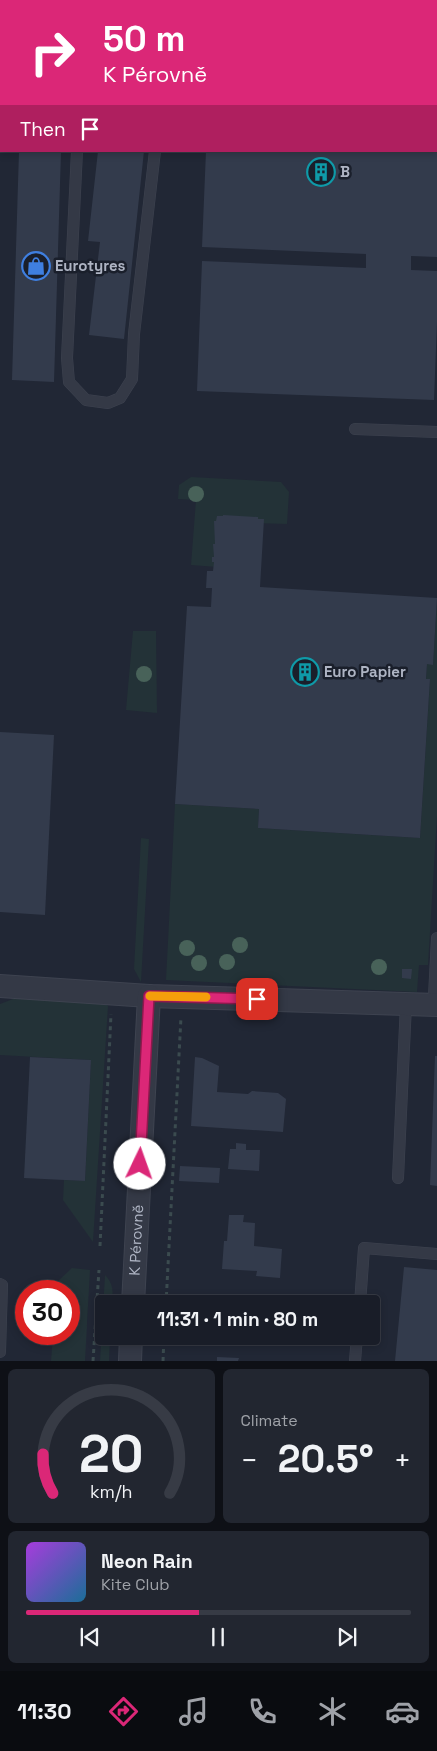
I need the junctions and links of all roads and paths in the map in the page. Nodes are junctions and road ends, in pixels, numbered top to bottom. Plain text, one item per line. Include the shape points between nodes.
1 (77, 152) edge
2 (155, 152) edge
3 (354, 429) dead end
4 (437, 432) edge
5 (437, 938) edge
6 (0, 986) edge
7 (112, 994) junction
8 (149, 996) junction
9 (182, 997) junction
10 (435, 1001) edge
11 (406, 1004) junction
12 (398, 1178) dead end
13 (100, 1246) dead end
14 (437, 1254) edge
15 (99, 1270) dead end
16 (0, 1284) edge
17 (133, 1295) edge
18 (166, 1295) edge
19 (361, 1295) edge
20 (131, 1345) edge
21 (163, 1345) edge
22 (356, 1345) edge
23 (0, 1352) edge
24 (94, 1361) edge
25 (130, 1361) edge
26 (162, 1361) edge
27 (355, 1361) edge

1 - 2 lane via 67,358 69,382 86,400 108,403 120,398 132,379 134,334
3 - 4 lane
5 - 10 lane
6 - 7 street
7 - 8 street
7 - 13 path
8 - 9 street
8 - 17 street, K Pérovně
9 - 11 street
9 - 18 path
10 - 11 street
11 - 12 lane
14 - 19 lane via 364,1248
15 - 24 path
16 - 23 lane
20 - 25 street
21 - 26 path
22 - 27 lane

